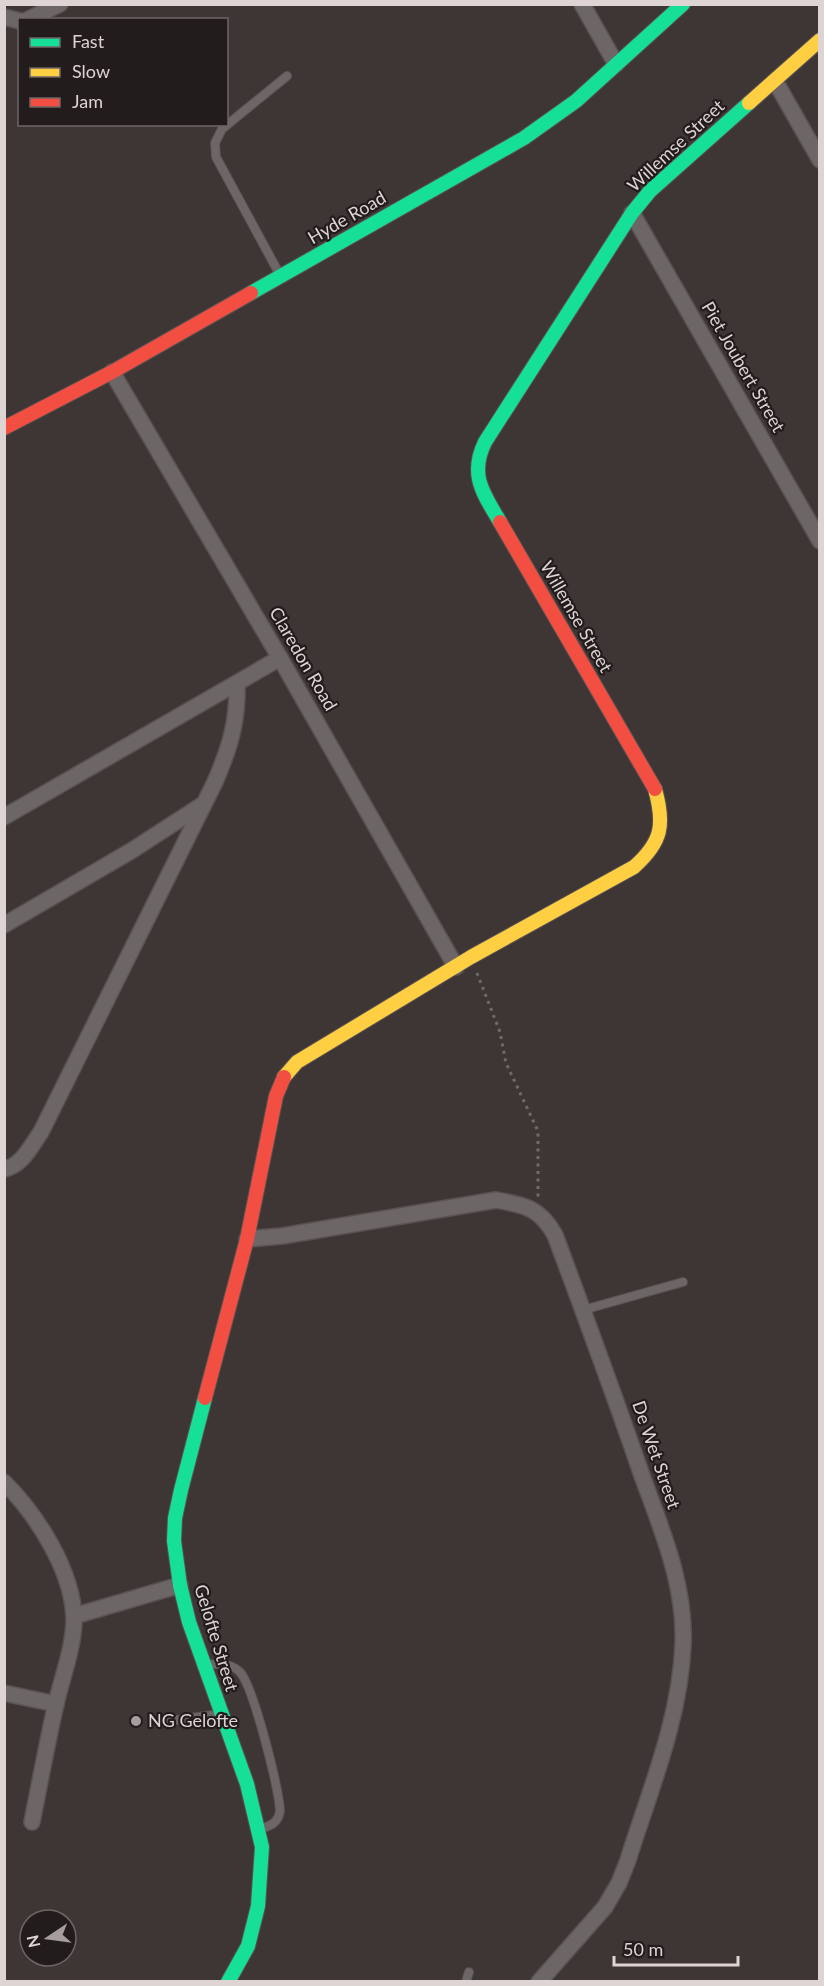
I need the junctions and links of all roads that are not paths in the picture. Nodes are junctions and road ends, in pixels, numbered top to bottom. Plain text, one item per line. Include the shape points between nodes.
1 (60, 4) edge
2 (582, 4) edge
3 (683, 4) edge
4 (31, 18) edge
5 (819, 40) edge
6 (616, 64) junction
7 (287, 76) dead end
8 (775, 81) junction
9 (228, 124) edge
10 (226, 126) edge
11 (819, 160) edge
12 (632, 213) junction
13 (280, 277) junction
14 (112, 372) junction
15 (6, 424) edge
16 (819, 541) edge
17 (280, 658) junction
18 (237, 683) junction
19 (202, 806) junction
20 (4, 817) edge
21 (4, 925) edge
22 (456, 967) junction
23 (270, 1124) joint
24 (4, 1169) edge
25 (247, 1239) junction
26 (683, 1282) dead end
27 (583, 1310) junction
28 (4, 1482) edge
29 (180, 1585) junction
30 (74, 1616) junction
31 (204, 1665) junction
32 (4, 1693) edge
33 (56, 1704) junction
34 (221, 1714) junction
35 (162, 1722) dead end
36 (32, 1822) dead end
37 (258, 1830) junction
38 (469, 1972) dead end
39 (228, 1982) edge
40 (466, 1982) edge
41 (538, 1982) edge

1 - 4 street
2 - 6 street
3 - 6 street, Hyde Road
5 - 8 street, Willemse Street
6 - 13 street, Hyde Road via 576,101 524,138
7 - 9 lane
8 - 11 street
8 - 12 street, Willemse Street via 664,176
10 - 13 lane via 215,142 216,157
12 - 16 street, Piet Joubert Street
12 - 22 street, Willemse Street via 485,442 476,468 485,496 654,786 661,826 648,856 634,867
13 - 14 street, Hyde Road
14 - 15 street, Hyde Road
14 - 17 street, Claredon Road
17 - 18 street
17 - 22 street, Claredon Road
18 - 19 street via 232,736
18 - 20 street
19 - 21 street
19 - 24 street via 41,1132 20,1162
22 - 23 street, Willemse Street via 297,1062 283,1078
23 - 25 street, Gelofte Street
25 - 27 street, De Wet Street via 496,1200 521,1204 547,1220
25 - 29 street, Gelofte Street via 175,1518
26 - 27 lane
27 - 41 street, De Wet Street via 677,1582 683,1644 675,1711 619,1883 605,1907
28 - 30 street via 40,1524 63,1568
29 - 30 street
29 - 31 street, Gelofte Street
30 - 33 street
31 - 34 street, Gelofte Street
31 - 37 lane via 232,1666 250,1689 280,1810 275,1822
32 - 33 street
33 - 36 street
34 - 35 lane
34 - 37 street, Gelofte Street via 247,1784
37 - 39 street, Gelofte Street via 262,1847 258,1906 248,1946
38 - 40 lane

